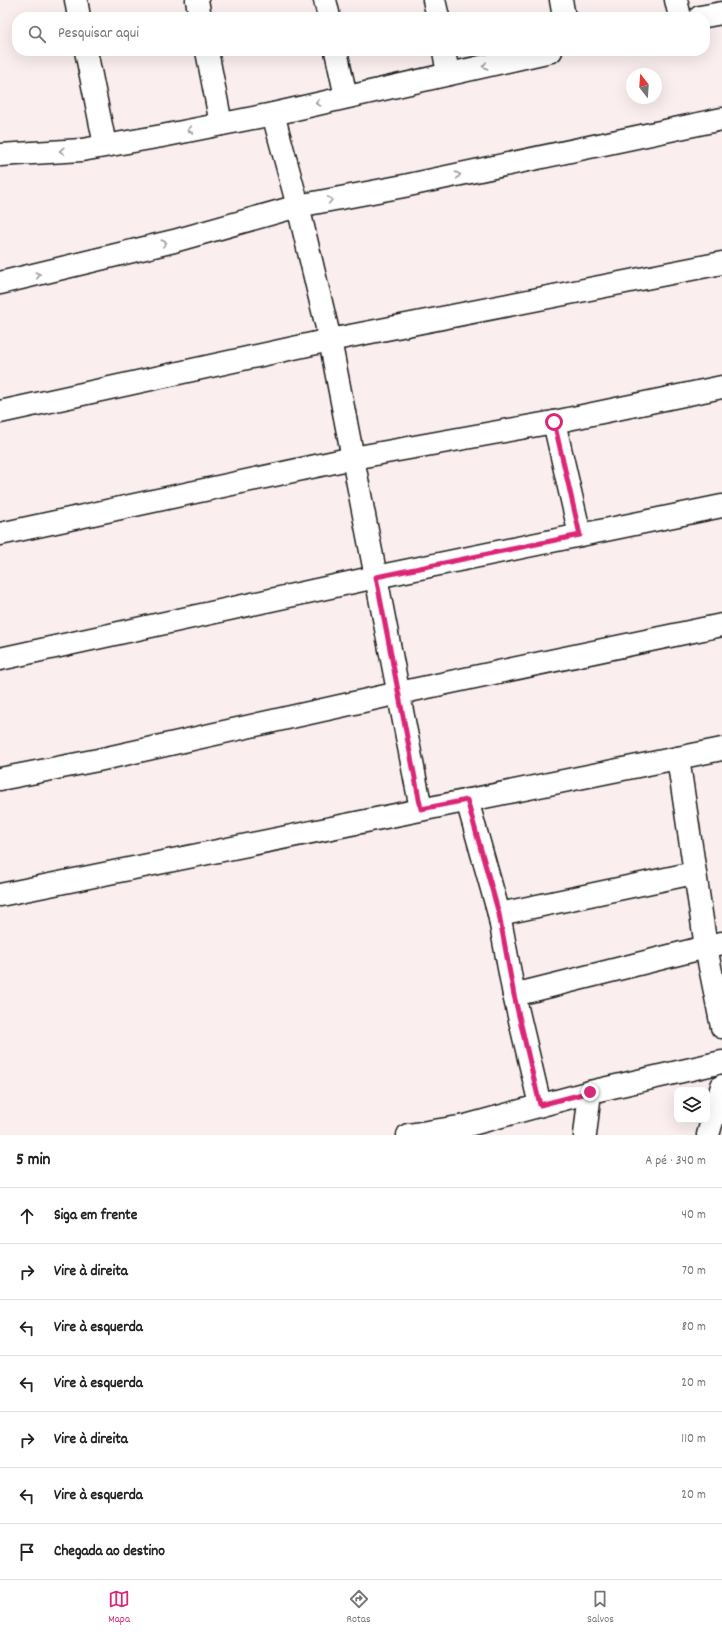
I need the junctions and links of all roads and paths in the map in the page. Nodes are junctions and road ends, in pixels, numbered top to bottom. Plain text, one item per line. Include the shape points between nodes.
1 (76, 0) edge
2 (197, 0) edge
3 (325, 0) edge
4 (434, 0) edge
5 (561, 0) edge
6 (676, 0) edge
7 (78, 12) edge
8 (199, 12) edge
9 (328, 12) edge
10 (437, 12) edge
11 (563, 12) edge
12 (679, 12) edge
13 (722, 12) edge
14 (710, 15) edge
15 (87, 56) edge
16 (208, 56) edge
17 (337, 56) edge
18 (445, 56) edge
19 (529, 56) edge
20 (448, 74) junction
21 (346, 97) junction
22 (273, 114) junction
23 (722, 119) edge
24 (221, 124) junction
25 (105, 145) junction
26 (0, 155) edge
27 (298, 206) junction
28 (722, 263) edge
29 (0, 283) edge
30 (330, 340) junction
31 (722, 388) edge
32 (0, 412) edge
33 (554, 422) junction
34 (353, 458) junction
35 (722, 506) edge
36 (0, 534) edge
37 (580, 535) junction
38 (376, 577) junction
39 (722, 626) edge
40 (0, 659) edge
41 (399, 693) junction
42 (722, 749) edge
43 (678, 758) junction
44 (0, 779) edge
45 (467, 800) junction
46 (421, 809) junction
47 (694, 873) junction
48 (0, 895) edge
49 (499, 914) junction
50 (714, 945) edge
51 (514, 995) junction
52 (722, 1026) edge
53 (722, 1062) edge
54 (722, 1086) edge
55 (590, 1092) junction
56 (540, 1105) junction
57 (464, 1130) edge
58 (408, 1135) edge
59 (585, 1135) edge
60 (708, 1135) edge

1 - 7 street
2 - 8 street
3 - 9 street
4 - 10 street
5 - 11 street
6 - 12 street
13 - 14 street
15 - 25 street
16 - 24 street
17 - 21 street
18 - 20 street
19 -> 20 street
20 - 21 street
21 -> 22 street
22 - 24 street
22 - 27 street
27 -> 23 street
24 -> 25 street
25 -> 26 street via 82,150
29 -> 27 street via 174,241
27 - 30 street
28 - 30 street
30 - 32 street
30 - 34 street
31 - 33 street
33 - 34 street
33 - 37 street
34 - 36 street
34 - 38 street
35 - 37 street
37 - 38 street
38 - 40 street
38 - 41 street
39 - 41 street
41 - 44 street via 98,760
41 - 46 street
42 - 43 street
43 - 45 street
43 - 47 street
45 - 46 street
45 - 49 street
46 - 48 street
47 - 49 street
47 - 50 street
49 - 51 street
50 - 51 street
50 - 52 street
51 - 56 street
53 - 55 street
54 - 60 street
55 - 56 street
55 - 59 street
56 - 57 street
57 - 58 street

